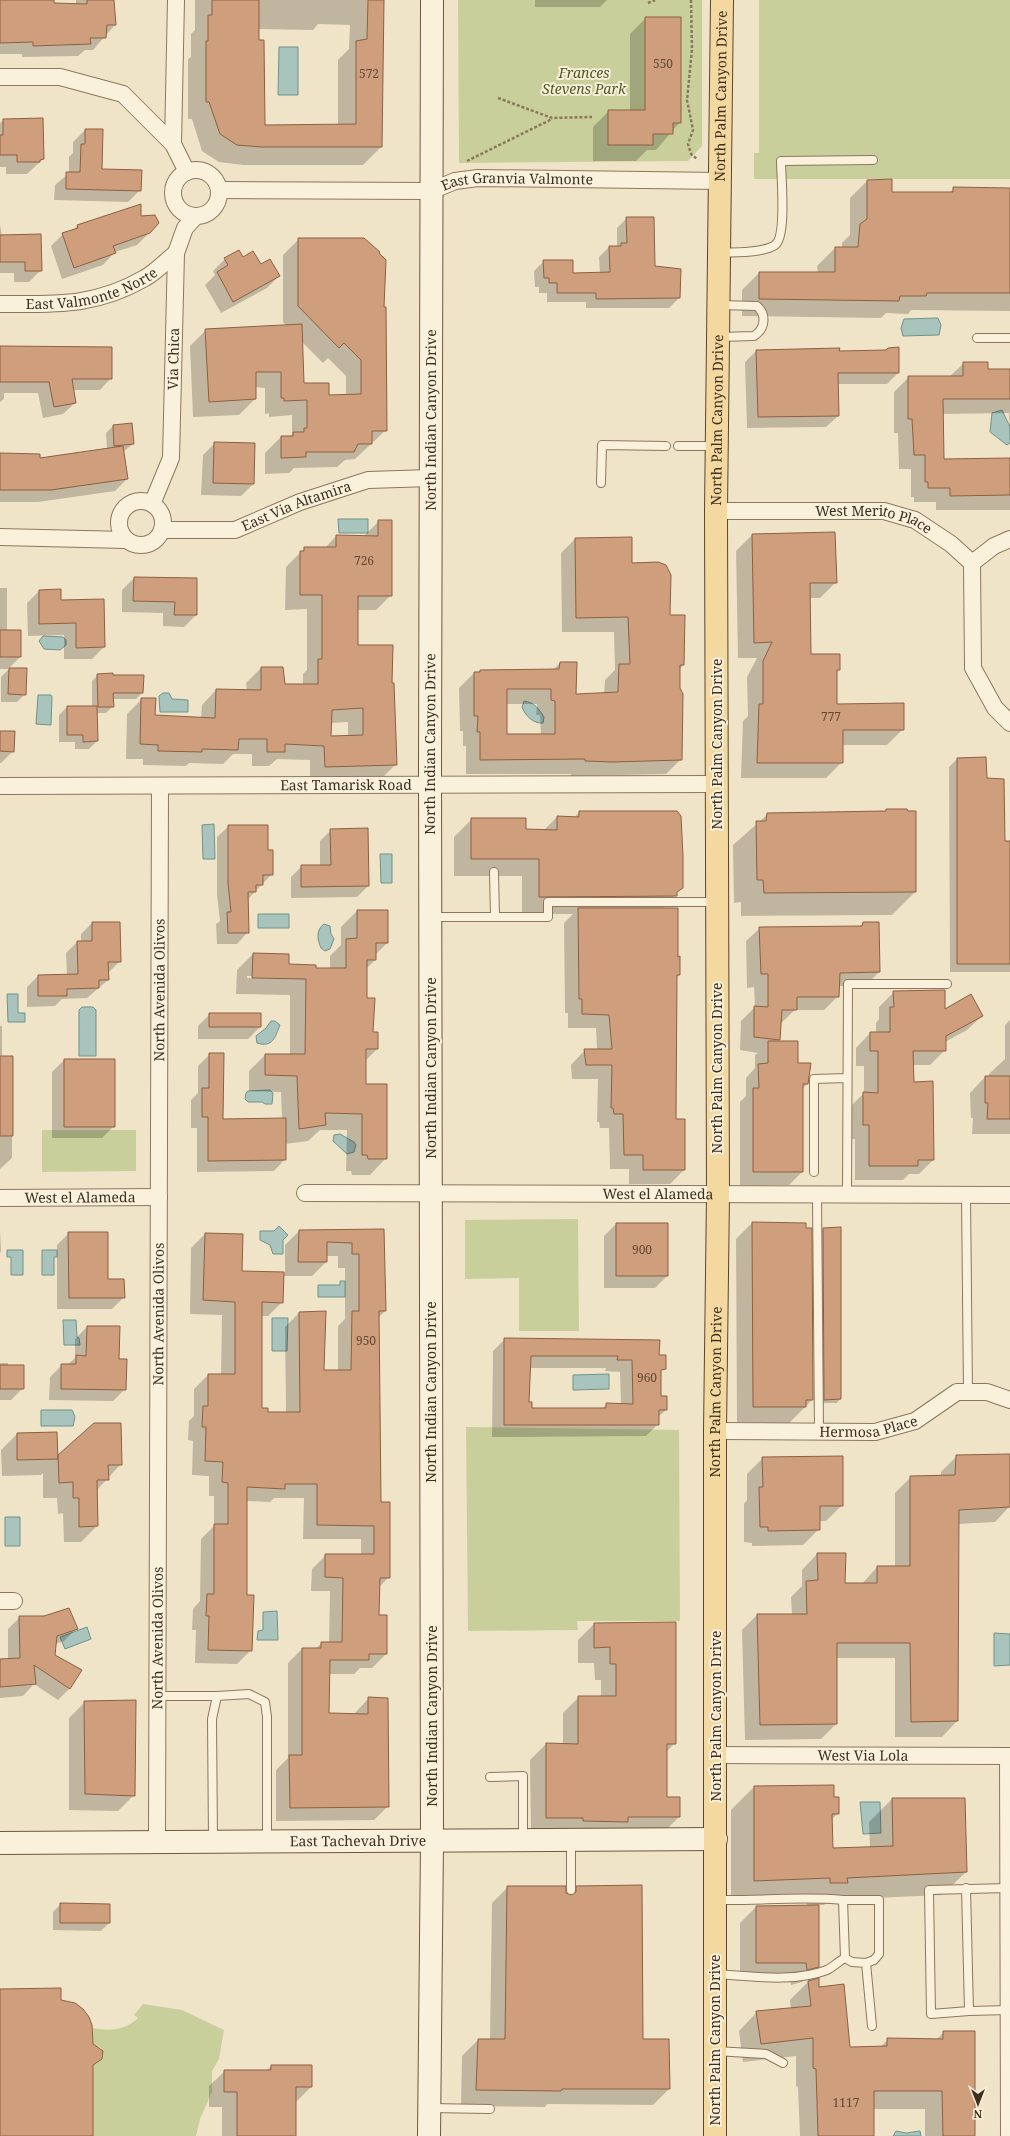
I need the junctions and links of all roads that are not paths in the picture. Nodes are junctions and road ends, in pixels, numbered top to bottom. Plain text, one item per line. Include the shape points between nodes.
1 (176, 0) edge
2 (432, 0) edge
3 (722, 0) edge
4 (0, 77) edge
5 (174, 144) junction
6 (873, 160) dead end
7 (187, 172) junction
8 (721, 181) junction
9 (219, 190) junction
10 (430, 191) junction
11 (196, 216) junction
12 (176, 253) junction
13 (720, 253) junction
14 (0, 304) edge
15 (719, 305) junction
16 (719, 337) junction
17 (977, 338) dead end
18 (1010, 338) edge
19 (666, 446) dead end
20 (678, 446) dead end
21 (717, 446) junction
22 (431, 478) junction
23 (601, 483) dead end
24 (152, 504) junction
25 (716, 511) junction
26 (162, 530) junction
27 (0, 537) edge
28 (1010, 539) edge
29 (126, 540) junction
30 (972, 563) junction
31 (1010, 723) edge
32 (717, 784) junction
33 (430, 785) junction
34 (0, 786) edge
35 (160, 786) junction
36 (494, 872) dead end
37 (717, 902) junction
38 (430, 916) junction
39 (495, 916) junction
40 (947, 984) dead end
41 (847, 1078) junction
42 (814, 1172) dead end
43 (305, 1193) dead end
44 (431, 1194) junction
45 (718, 1195) junction
46 (817, 1195) junction
47 (847, 1195) junction
48 (966, 1195) junction
49 (1010, 1195) edge
50 (159, 1197) junction
51 (0, 1198) edge
52 (968, 1392) junction
53 (1010, 1400) edge
54 (715, 1431) junction
55 (819, 1431) junction
56 (158, 1696) junction
57 (217, 1696) junction
58 (716, 1755) junction
59 (1009, 1756) edge
60 (490, 1777) dead end
61 (716, 1839) junction
62 (523, 1841) junction
63 (570, 1841) junction
64 (157, 1842) junction
65 (213, 1842) junction
66 (267, 1842) junction
67 (432, 1842) junction
68 (0, 1844) edge
69 (966, 1888) junction
70 (1008, 1888) junction
71 (571, 1890) dead end
72 (716, 1900) junction
73 (843, 1900) junction
74 (845, 1958) junction
75 (866, 1963) junction
76 (716, 1974) junction
77 (1009, 2002) edge
78 (969, 2011) junction
79 (872, 2026) dead end
80 (716, 2051) junction
81 (782, 2063) dead end
82 (429, 2108) junction
83 (490, 2109) dead end
84 (428, 2136) edge
85 (715, 2136) edge
86 (1009, 2136) edge

1 - 5 street
2 - 10 main road, North Indian Canyon Drive
3 - 8 main road, North Palm Canyon Drive
4 - 5 street via 60,77 123,94
5 - 7 street
6 - 13 lane via 781,161 781,239 776,245 763,250
7 - 9 street via 194,170 210,174
7 - 11 street via 175,182 173,198 181,211
8 - 10 street, East Granvia Valmonte via 478,178 454,181
8 - 13 main road, North Palm Canyon Drive
9 - 10 street, East Granvia Valmonte
9 - 11 street, Via Chica via 215,207 203,215
10 - 22 main road, North Indian Canyon Drive
11 - 12 street, Via Chica via 186,228
12 - 14 street, East Valmonte Norte via 146,278 86,302
12 - 24 street, Via Chica via 171,458
13 - 15 main road, North Palm Canyon Drive
15 - 16 main road, North Palm Canyon Drive
15 - 16 lane via 757,306 764,318 762,327 754,336
16 - 21 main road, North Palm Canyon Drive
17 - 18 lane
19 - 23 lane via 602,445
20 - 21 lane
21 - 25 main road, North Palm Canyon Drive
22 - 26 street, East Via Altamira via 368,480 300,502 235,530
22 - 33 main road, North Indian Canyon Drive
24 - 26 street via 162,516
24 - 29 street via 138,501 124,508 118,520 119,528
25 - 30 street, West Merito Place via 884,511 915,520 951,544
25 - 32 main road, North Palm Canyon Drive
26 - 29 street via 153,542 147,545 132,544
27 - 29 street
28 - 30 street via 994,546
30 - 31 street via 974,668 995,708
32 - 33 street, East Tamarisk Road
32 - 37 main road, North Palm Canyon Drive
33 - 35 street, East Tamarisk Road
33 - 38 main road, North Indian Canyon Drive
34 - 35 street, East Tamarisk Road
35 - 50 street, North Avenida Olivos
36 - 39 lane
37 - 39 lane via 548,902 548,916
37 - 45 main road, North Palm Canyon Drive
38 - 39 lane
38 - 44 main road, North Indian Canyon Drive
40 - 41 lane via 848,984
41 - 42 lane via 814,1079
41 - 47 lane
43 - 44 street, West el Alameda
44 - 45 street, West el Alameda
44 - 67 main road, North Indian Canyon Drive
45 - 46 street, West el Alameda
45 - 54 main road, North Palm Canyon Drive
46 - 47 street, West el Alameda
46 - 55 lane
47 - 48 street, West el Alameda
48 - 49 street, West el Alameda
48 - 52 lane
50 - 51 street, West el Alameda
50 - 56 street, North Avenida Olivos
52 - 53 street, Hermosa Place via 987,1392
52 - 55 street, Hermosa Place via 957,1392 916,1421 875,1432
54 - 55 street, Hermosa Place
54 - 58 main road, North Palm Canyon Drive
56 - 57 lane
56 - 64 street, North Avenida Olivos
57 - 65 lane via 212,1719
57 - 66 lane via 249,1694 265,1702
58 - 59 street, West Via Lola
58 - 61 main road, North Palm Canyon Drive
59 - 70 street
60 - 62 lane via 523,1776
61 - 63 main road, East Tachevah Drive
61 - 72 main road, North Palm Canyon Drive
62 - 63 main road, East Tachevah Drive
62 - 67 main road, East Tachevah Drive
63 - 71 lane
64 - 65 main road, East Tachevah Drive
64 - 68 main road, East Tachevah Drive
65 - 66 main road, East Tachevah Drive
66 - 67 main road, East Tachevah Drive
67 - 82 main road, North Indian Canyon Drive
69 - 70 lane
69 - 78 lane
69 - 78 lane via 929,1890 931,2014
70 - 77 street
72 - 73 lane
72 - 76 main road, North Palm Canyon Drive
73 - 74 lane
73 - 75 lane via 878,1900 879,1954 874,1960
74 - 75 lane via 852,1962
74 - 76 lane via 828,1969 802,1976
75 - 79 lane
76 - 80 main road, North Palm Canyon Drive
77 - 78 lane
77 - 86 street
80 - 81 lane via 766,2054
80 - 85 main road, North Palm Canyon Drive
82 - 83 lane
82 - 84 main road, North Indian Canyon Drive

